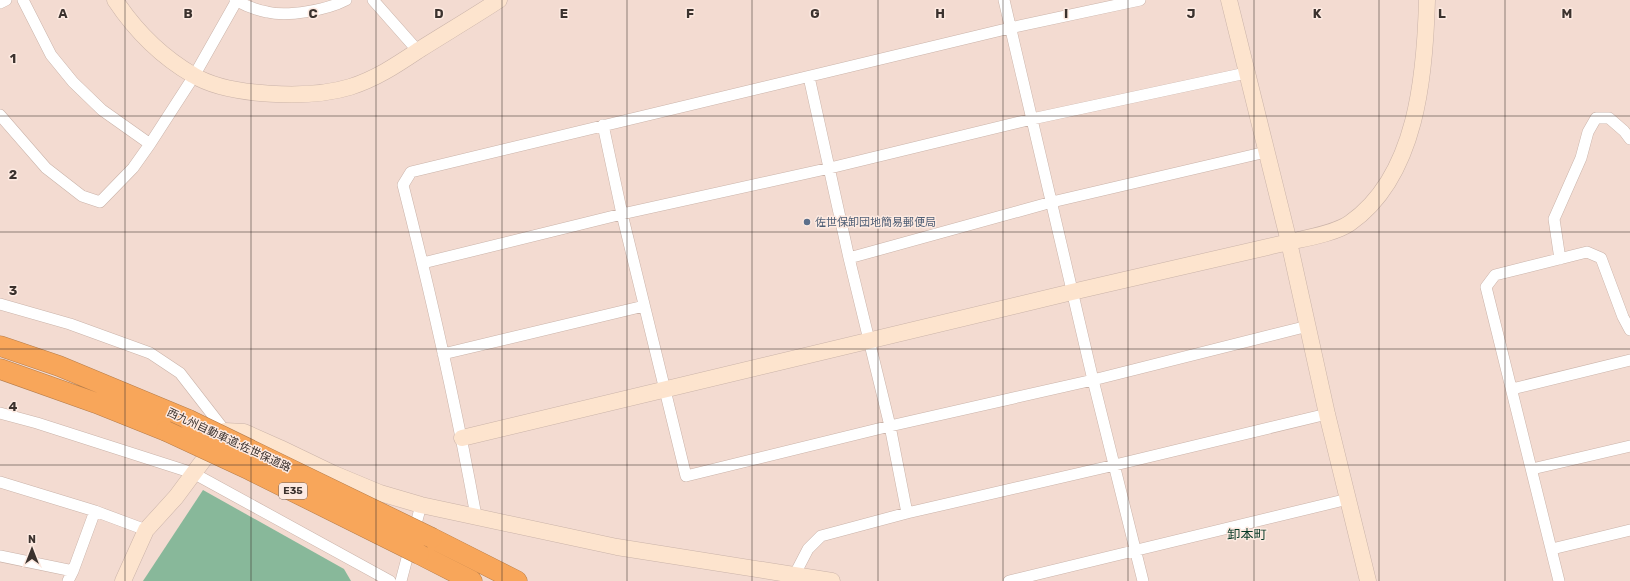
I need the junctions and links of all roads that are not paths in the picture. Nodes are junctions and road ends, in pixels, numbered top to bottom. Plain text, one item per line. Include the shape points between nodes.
1 (6, 0) edge
2 (23, 0) edge
3 (115, 0) edge
4 (236, 0) edge
5 (346, 0) edge
6 (373, 0) edge
7 (499, 0) edge
8 (1004, 0) edge
9 (1140, 0) edge
10 (1229, 0) edge
11 (1427, 0) edge
12 (0, 3) edge
13 (1010, 28) junction
14 (418, 50) junction
15 (1246, 73) junction
16 (194, 76) junction
17 (809, 77) junction
18 (0, 115) edge
19 (1032, 119) junction
20 (603, 125) junction
21 (1630, 139) edge
22 (150, 144) junction
23 (1266, 152) junction
24 (830, 168) junction
25 (1052, 202) junction
26 (622, 214) junction
27 (1289, 242) junction
28 (849, 258) junction
29 (1560, 259) junction
30 (423, 263) junction
31 (1072, 292) junction
32 (0, 304) edge
33 (644, 306) junction
34 (1308, 326) junction
35 (1630, 330) edge
36 (869, 342) junction
37 (0, 346) edge
38 (443, 354) junction
39 (1630, 360) edge
40 (0, 369) edge
41 (1093, 380) junction
42 (1512, 389) junction
43 (665, 390) junction
44 (0, 413) edge
45 (1327, 414) junction
46 (890, 426) junction
47 (225, 431) junction
48 (462, 438) junction
49 (1630, 446) edge
50 (1115, 465) junction
51 (1532, 469) junction
52 (193, 473) junction
53 (0, 482) edge
54 (1348, 499) junction
55 (421, 505) junction
56 (95, 511) junction
57 (907, 512) junction
58 (476, 516) junction
59 (146, 530) junction
60 (1630, 530) edge
61 (1552, 549) junction
62 (1136, 551) junction
63 (0, 556) edge
64 (795, 574) junction
65 (70, 576) edge
66 (122, 581) edge
67 (390, 581) edge
68 (401, 581) edge
69 (472, 581) edge
70 (517, 581) edge
71 (832, 581) edge
72 (1009, 581) edge
73 (1143, 581) edge
74 (1368, 581) edge
75 (1559, 581) edge

1 - 12 street
2 - 22 street via 51,55 73,82 102,110
3 - 16 street via 148,41
4 - 5 street via 267,12 297,13 336,5
4 - 16 street
6 - 14 street
7 - 14 street
8 - 13 street
9 - 13 street
10 - 15 street
11 - 27 street via 1416,111 1406,146 1390,179 1371,205 1349,224 1324,234
13 - 17 street
13 - 19 street
14 - 16 street via 366,81 326,92 248,92 225,88
15 - 19 street
15 - 23 street
16 - 22 street
17 - 20 street
17 - 24 street
18 - 22 street via 46,168 82,196 100,202 133,168
19 - 24 street
19 - 25 street
20 - 26 street
20 - 30 street via 411,172 403,185
21 - 29 street via 1609,118 1596,118 1588,132 1581,158 1554,219
23 - 25 street
23 - 27 street
24 - 26 street
24 - 28 street
25 - 28 street
25 - 31 street
26 - 30 street
26 - 33 street
27 - 31 street
27 - 34 street
28 - 36 street
29 - 35 street via 1587,252 1601,258
29 - 42 street via 1495,274 1486,287
30 - 38 street
31 - 36 street
31 - 41 street
32 - 47 street via 70,324 150,353 180,373
33 - 38 street
33 - 43 street
34 - 41 street
34 - 45 street
36 - 43 street
36 - 46 street
37 - 70 highway, 西九州自動車道;佐世保道路 / E35, bridge via 59,366 189,420
38 - 48 street
39 - 42 street
40 - 69 highway, 西九州自動車道;佐世保道路 / E35, bridge via 96,402 166,431
41 - 46 street
41 - 50 street
42 - 51 street
43 - 46 street via 686,476
43 - 48 street
44 - 52 street
45 - 50 street
45 - 54 street
46 - 57 street
47 - 52 street
47 - 55 street via 244,432 380,493
48 - 58 street
49 - 51 street
50 - 57 street
50 - 62 street
51 - 61 street
52 - 59 street via 176,497
52 - 67 street
53 - 56 street
54 - 62 street
54 - 74 street
55 - 58 street
55 - 68 street
56 - 59 street
56 - 65 street
57 - 64 street via 821,536 808,549
58 - 64 street via 617,547
59 - 66 street
60 - 61 street
61 - 75 street
62 - 72 street
62 - 73 street
63 - 65 street
64 - 71 street

